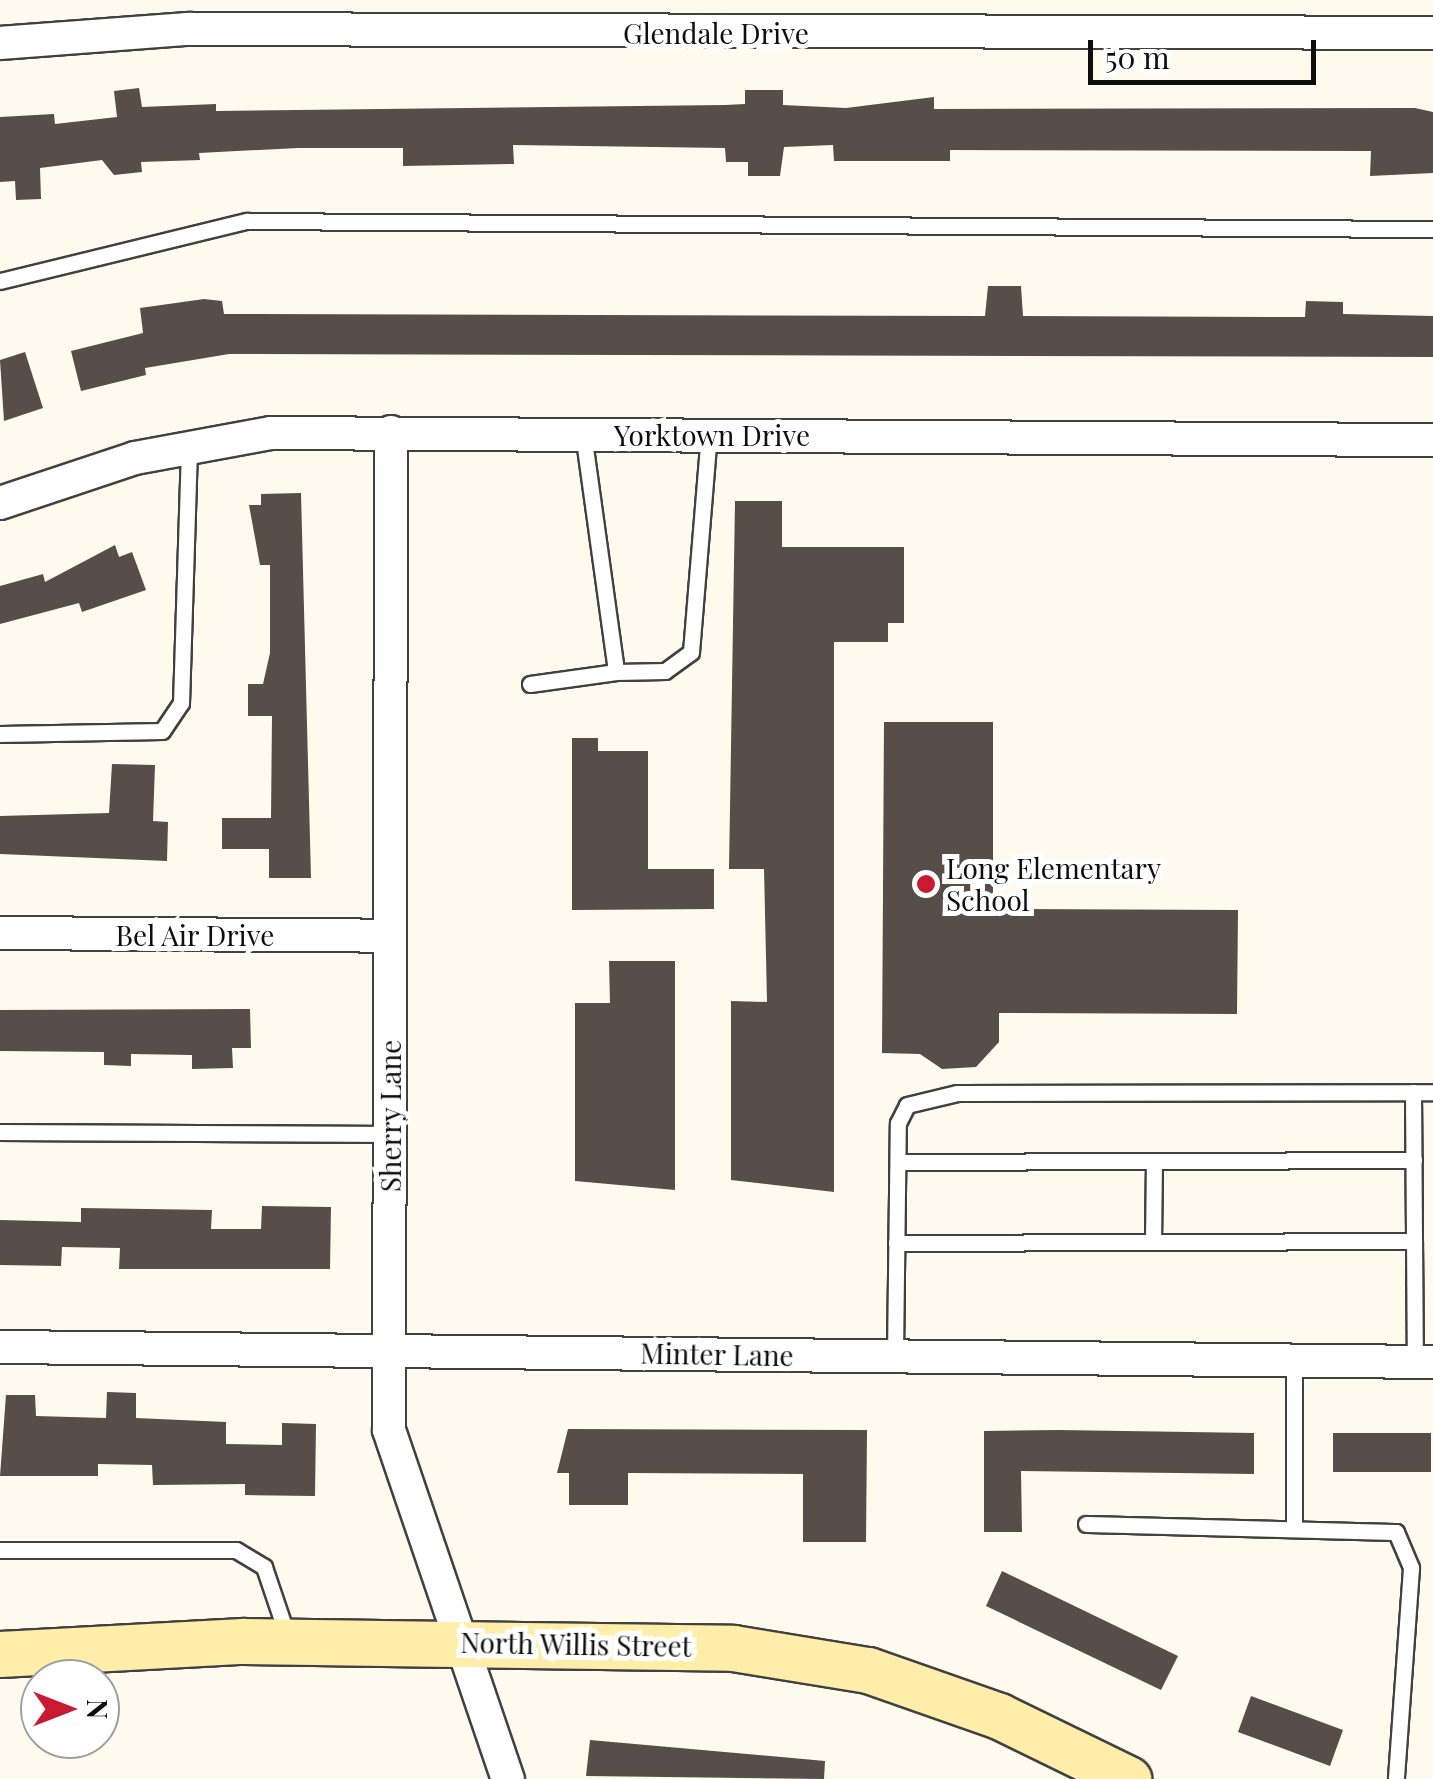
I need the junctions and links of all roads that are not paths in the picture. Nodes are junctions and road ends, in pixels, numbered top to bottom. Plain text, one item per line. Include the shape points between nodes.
1 (1433, 33) edge
2 (0, 43) edge
3 (1433, 229) edge
4 (0, 281) edge
5 (390, 432) junction
6 (582, 434) junction
7 (709, 435) junction
8 (1433, 440) edge
9 (190, 448) junction
10 (0, 504) edge
11 (616, 672) junction
12 (530, 684) dead end
13 (0, 734) edge
14 (0, 933) edge
15 (389, 936) junction
16 (1413, 1092) junction
17 (1433, 1092) edge
18 (0, 1132) edge
19 (390, 1134) junction
20 (1414, 1160) junction
21 (1154, 1161) junction
22 (898, 1162) junction
23 (1414, 1241) junction
24 (1154, 1242) junction
25 (896, 1243) junction
26 (0, 1347) edge
27 (390, 1350) junction
28 (895, 1356) junction
29 (1294, 1361) junction
30 (1424, 1362) edge
31 (1086, 1524) dead end
32 (1294, 1525) junction
33 (0, 1550) edge
34 (288, 1641) junction
35 (454, 1641) junction
36 (0, 1654) edge
37 (508, 1779) edge
38 (1128, 1779) edge
39 (1396, 1779) edge

1 - 2 street, Glendale Drive via 188,29
3 - 4 lane via 247,221
5 - 6 street, Yorktown Drive
5 - 9 street, Yorktown Drive via 271,433
5 - 15 street, Sherry Lane
6 - 7 street, Yorktown Drive
6 - 11 lane
7 - 8 street, Yorktown Drive
7 - 11 lane via 691,652 665,671
9 - 10 street, Yorktown Drive
9 - 13 lane via 181,703 172,717 162,731
11 - 12 lane
14 - 15 street, Bel Air Drive
15 - 19 street, Sherry Lane
16 - 17 lane
16 - 20 lane
16 - 22 lane via 925,1096 898,1122
18 - 19 lane
19 - 27 street, Sherry Lane
20 - 21 lane
20 - 23 lane
21 - 22 lane
21 - 24 lane
22 - 25 lane
23 - 24 lane
23 - 30 lane
24 - 25 lane
25 - 28 lane
26 - 27 street, Minter Lane
27 - 28 street, Minter Lane
27 - 35 street, Sherry Lane via 389,1430
28 - 29 street, Minter Lane
29 - 30 street, Minter Lane
29 - 32 lane
31 - 32 lane
32 - 39 lane via 1382,1526 1406,1544
33 - 34 lane via 236,1550 264,1567
34 - 35 street, North Willis Street
34 - 36 street, North Willis Street
35 - 37 street, Sherry Lane
35 - 38 street, North Willis Street via 733,1648 868,1670 999,1716

